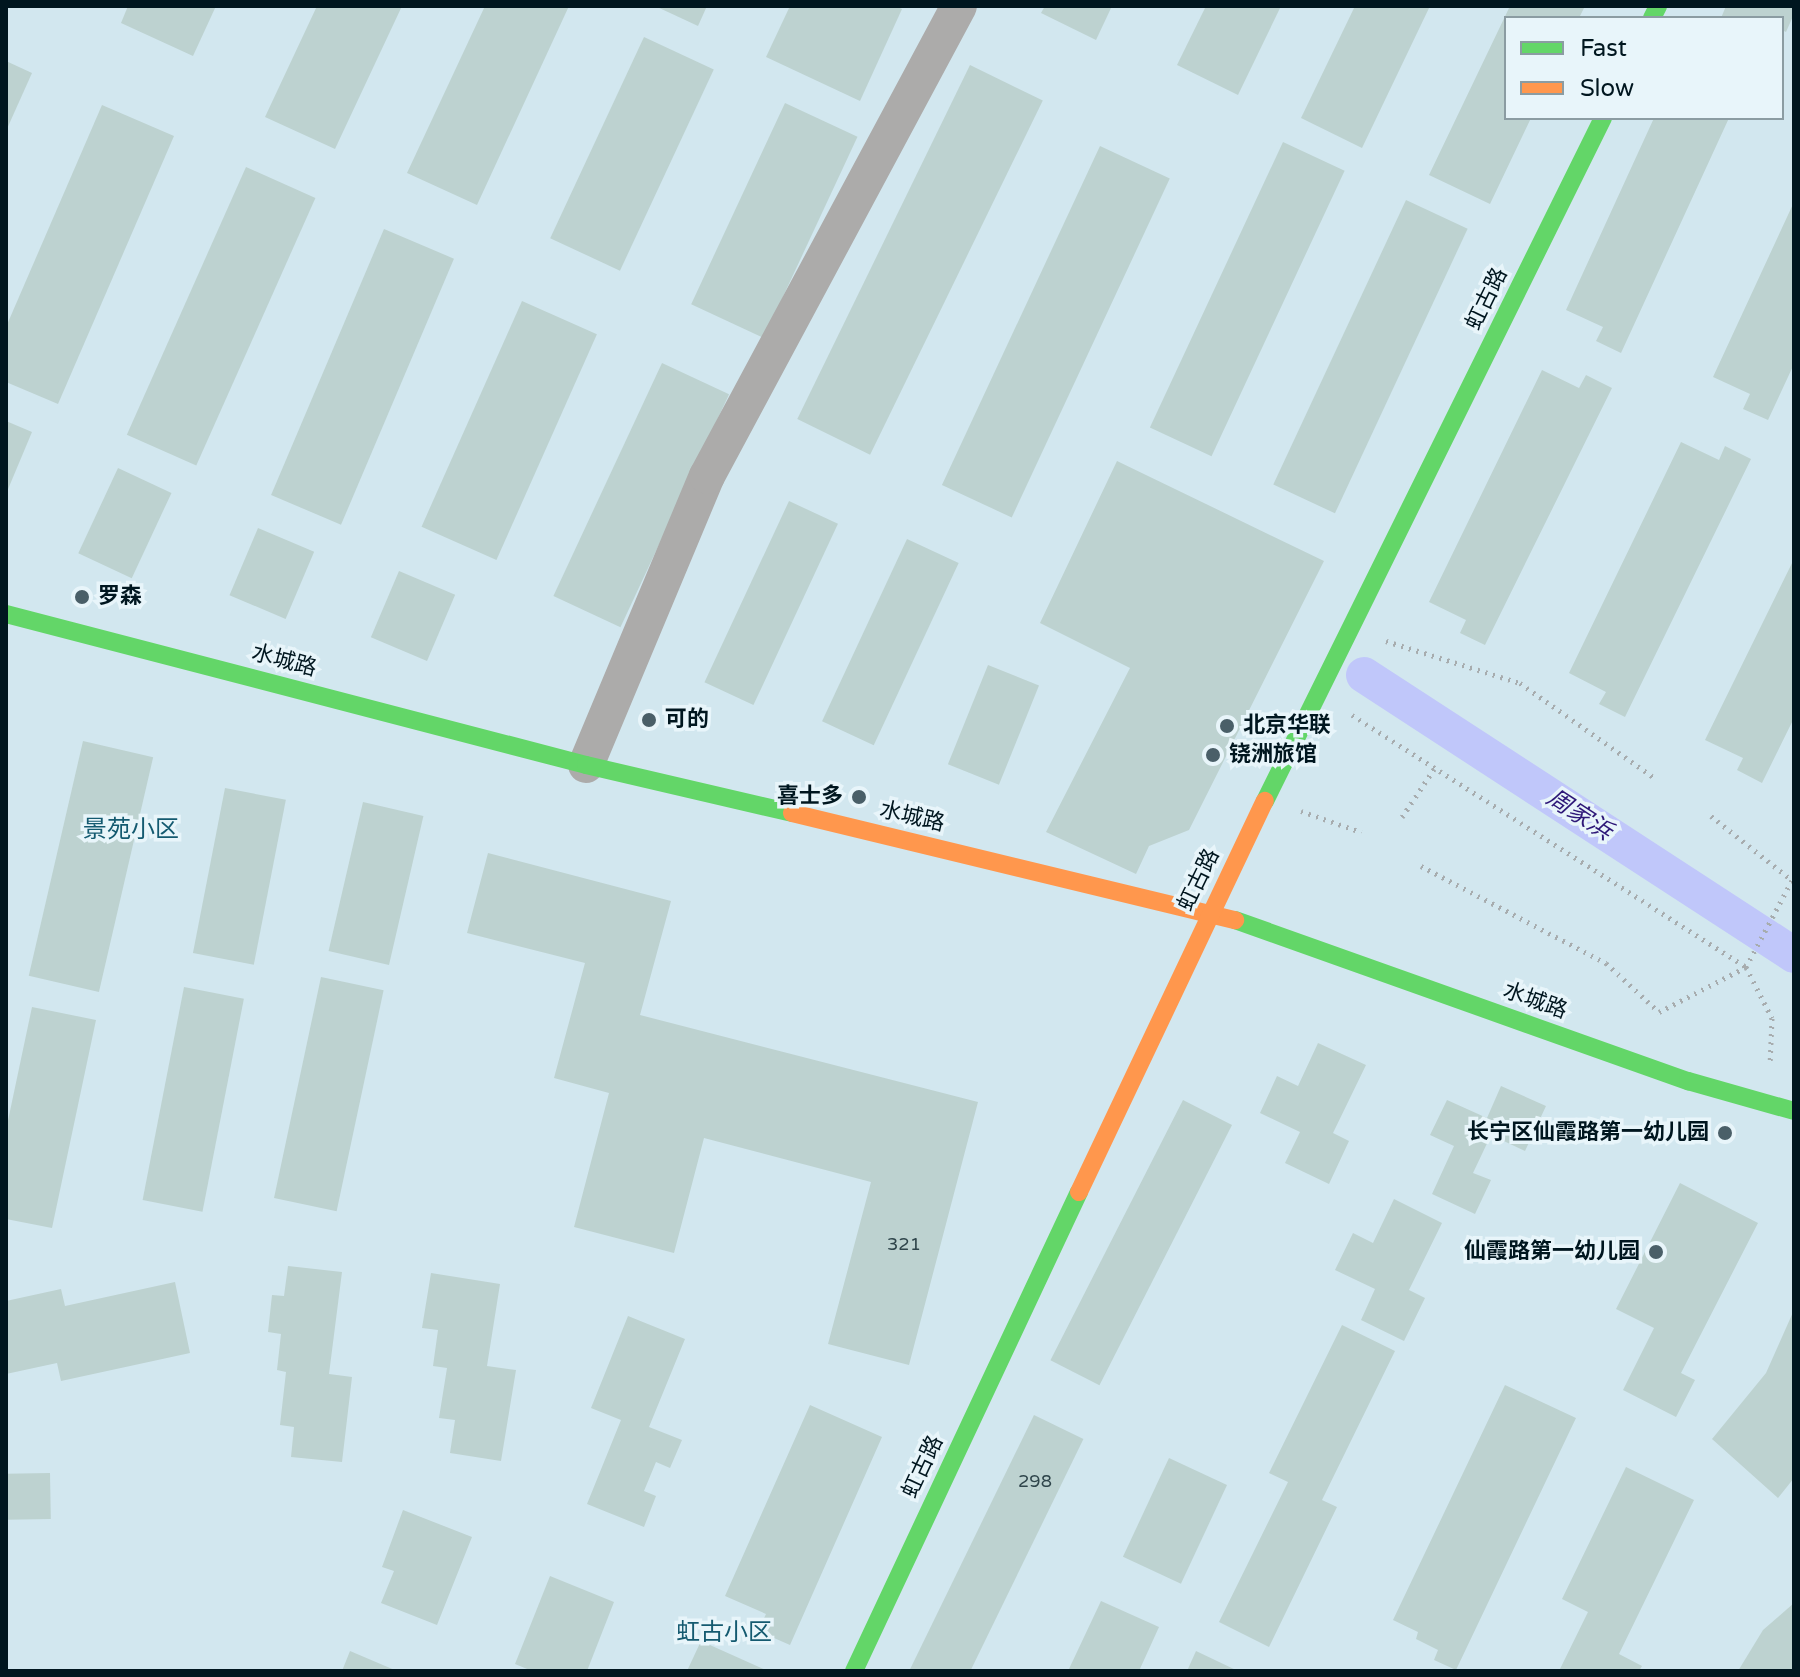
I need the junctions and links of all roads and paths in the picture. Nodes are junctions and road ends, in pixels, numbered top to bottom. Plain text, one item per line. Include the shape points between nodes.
1 (959, 6) edge
2 (1602, 120) edge
3 (6, 614) edge
4 (1385, 628) dead end
5 (1319, 693) junction
6 (586, 765) junction
7 (1434, 769) junction
8 (1656, 779) dead end
9 (1266, 799) junction
10 (1711, 816) dead end
11 (1402, 817) dead end
12 (1361, 832) dead end
13 (1421, 866) dead end
14 (1793, 881) edge
15 (1211, 911) junction
16 (1746, 967) junction
17 (1768, 1104) junction
18 (1794, 1111) edge
19 (854, 1671) edge

1 - 6 street via 707,476
2 - 5 street, 虹古路
3 - 6 street, 水城路
4 - 8 path via 1379,639 1520,683
5 - 7 path
5 - 9 street, 虹古路
6 - 15 street, 水城路
7 - 11 path
7 - 16 path
9 - 12 path
9 - 15 street, 虹古路
10 - 14 path
13 - 16 path via 1606,963 1659,1012
14 - 16 path
15 - 17 street, 水城路 via 1688,1081
15 - 19 street, 虹古路
16 - 17 path via 1772,1018
17 - 18 street, 水城路

